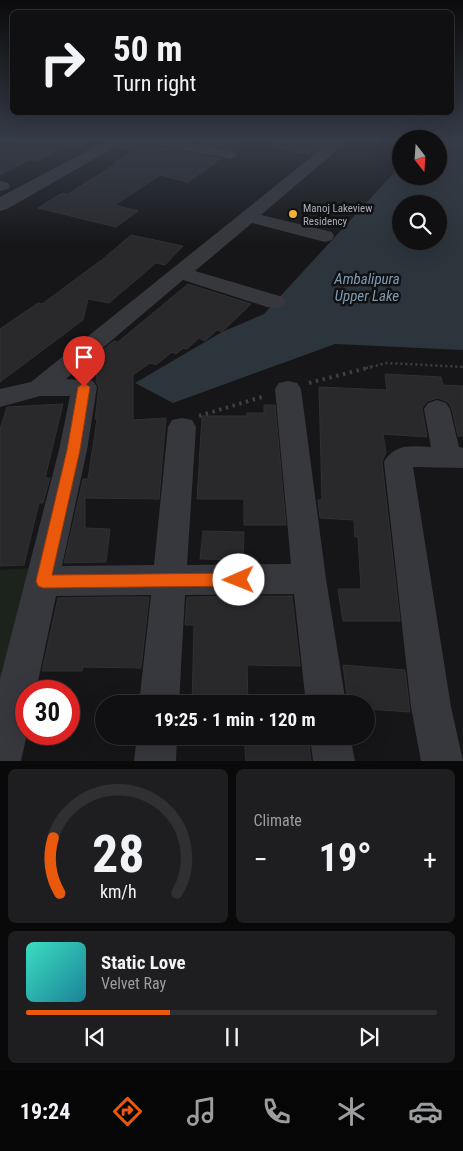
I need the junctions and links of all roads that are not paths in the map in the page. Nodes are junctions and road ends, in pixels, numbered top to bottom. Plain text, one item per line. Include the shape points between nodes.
1 (55, 175) edge
2 (298, 175) edge
3 (0, 205) edge
4 (246, 216) junction
5 (325, 236) dead end
6 (178, 272) junction
7 (275, 302) dead end
8 (40, 388) junction
9 (288, 389) road end
10 (0, 398) edge
11 (437, 409) dead end
12 (182, 428) road end
13 (455, 457) edge
14 (309, 579) junction
15 (168, 580) junction
16 (43, 581) junction
17 (160, 695) edge
18 (325, 695) edge
19 (156, 745) edge
20 (331, 745) edge
21 (0, 761) edge
22 (155, 761) edge
23 (334, 761) edge
24 (442, 761) edge

1 - 3 street
2 - 4 street
4 - 5 street
4 - 6 street
6 - 7 street
6 - 8 street
8 - 10 street
8 - 16 street via 84,387
9 - 14 street
11 - 13 street
12 - 15 street
13 - 24 street via 404,456 398,462 431,707
14 - 15 street
14 - 18 street
15 - 16 street
15 - 17 street
16 - 21 street
19 - 22 street
20 - 23 street

